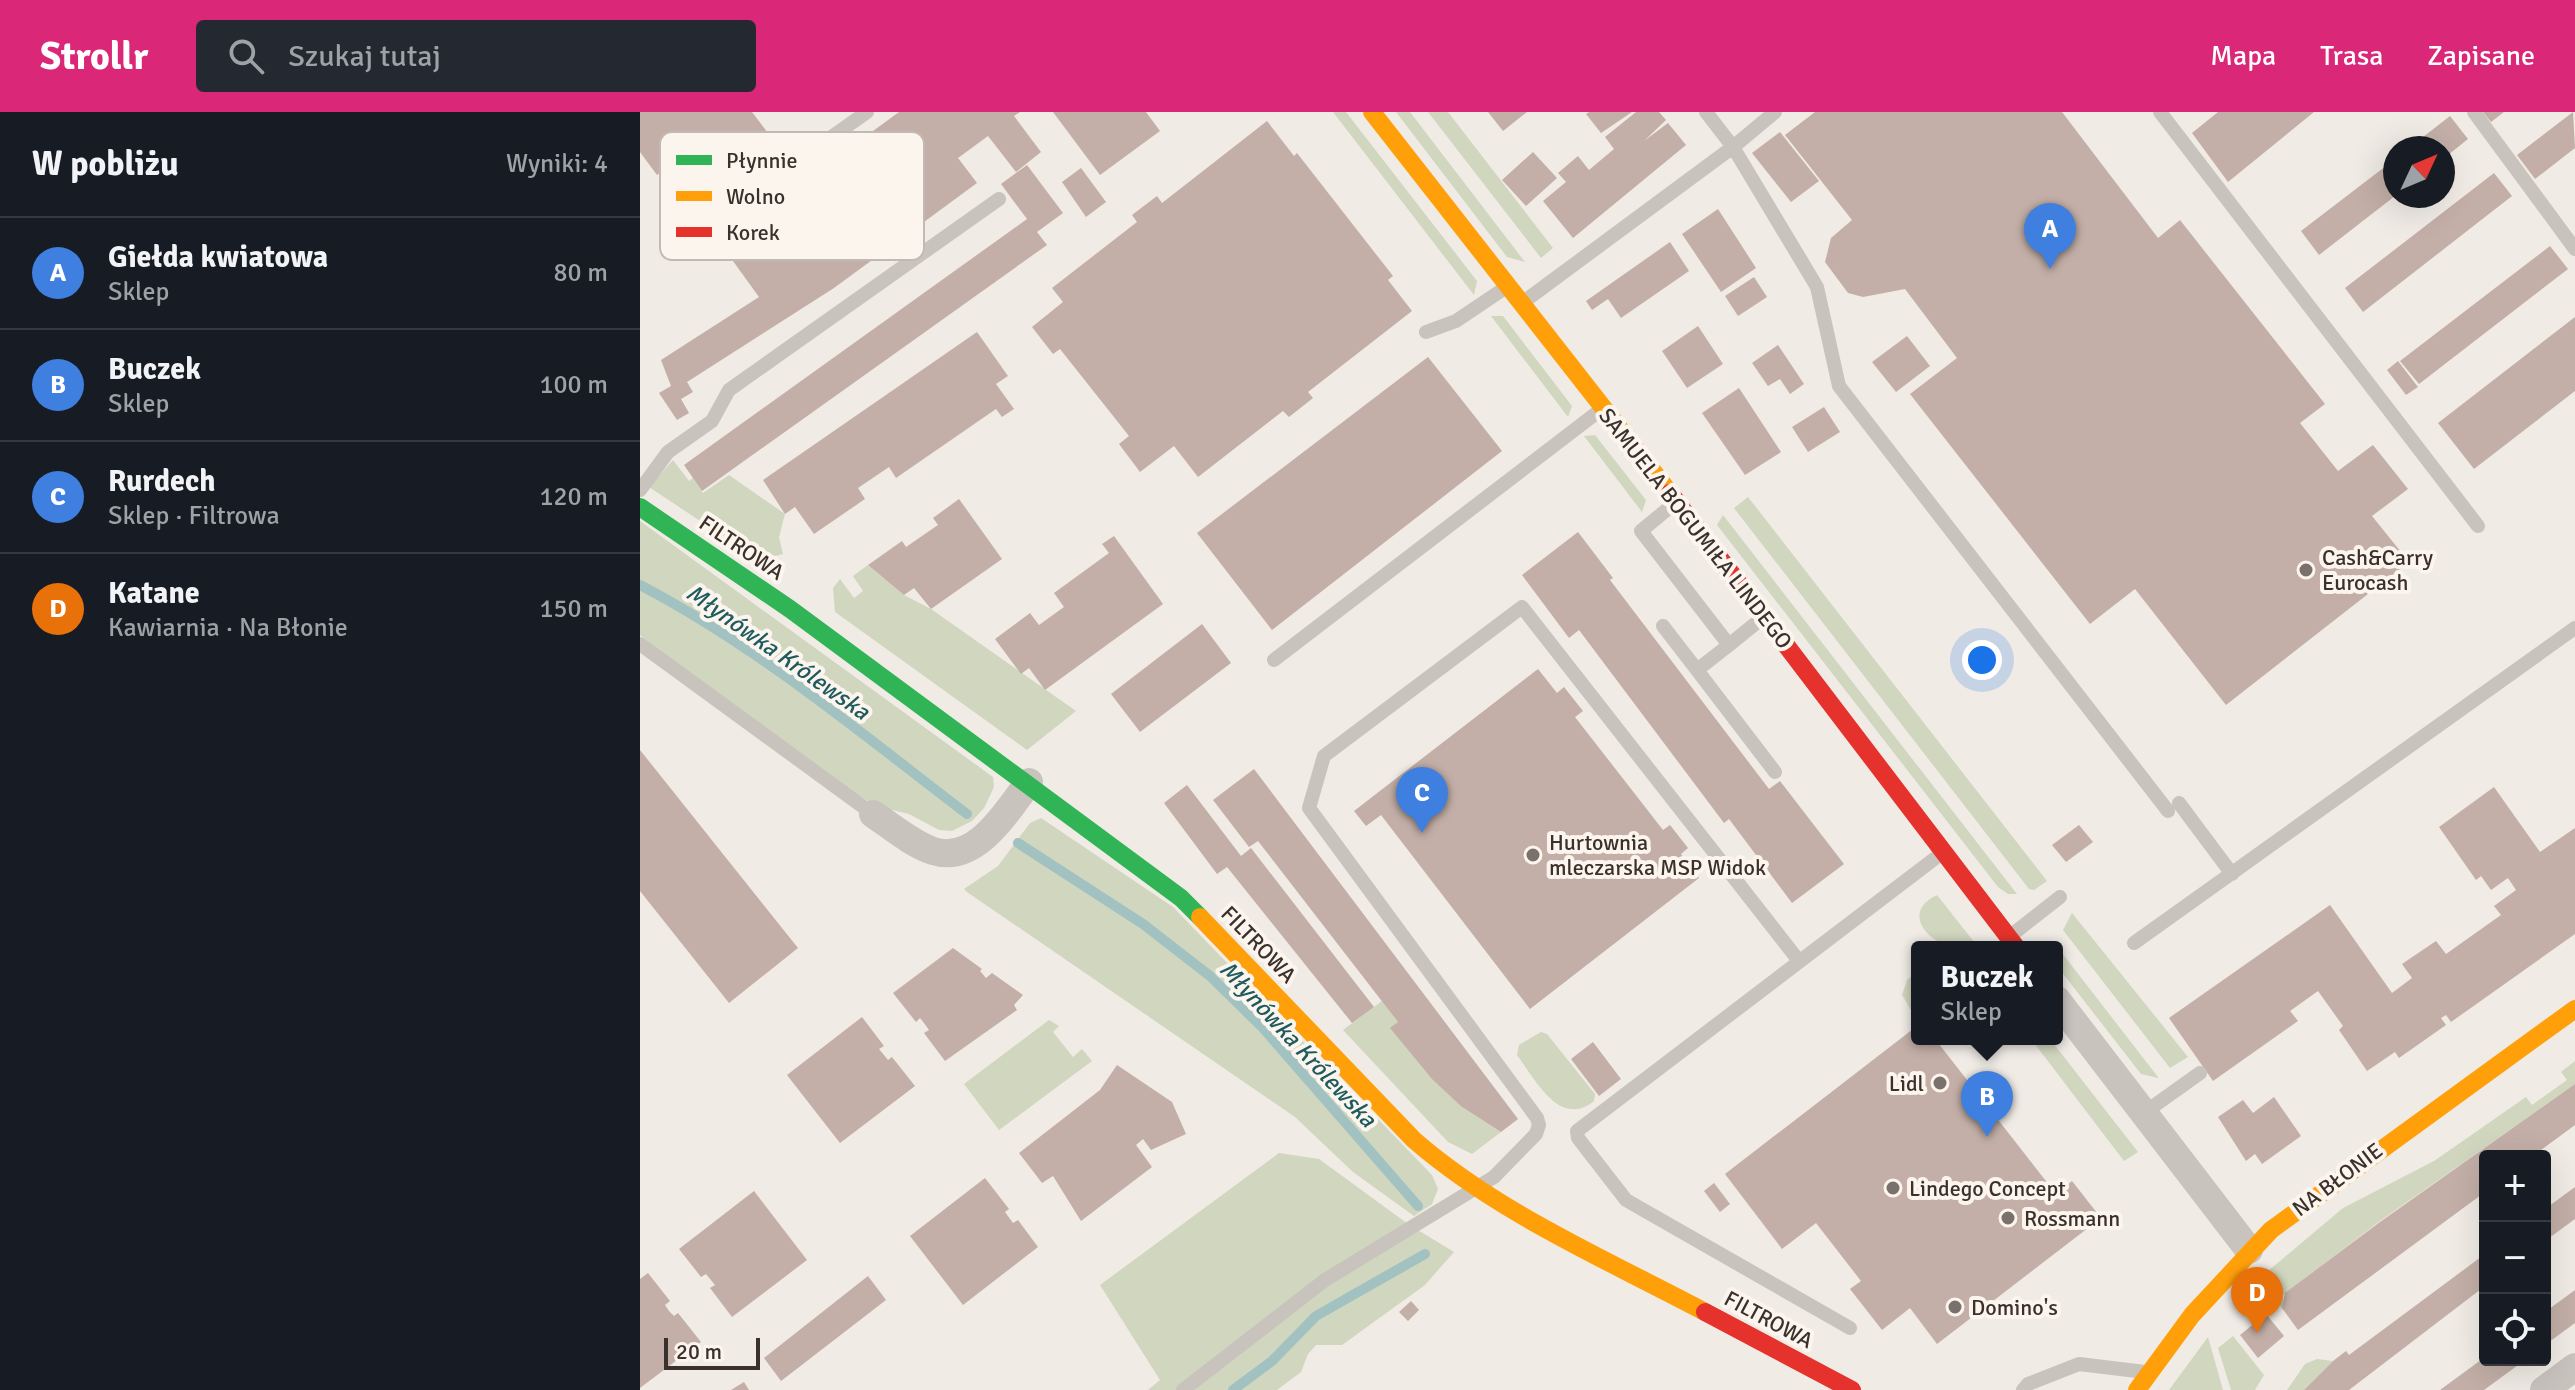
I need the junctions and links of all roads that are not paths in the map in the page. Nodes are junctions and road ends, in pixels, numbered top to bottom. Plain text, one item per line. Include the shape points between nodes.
1 (867, 112) edge
2 (1372, 112) edge
3 (1706, 112) edge
4 (1775, 112) edge
5 (2160, 112) edge
6 (2474, 112) edge
7 (839, 132) edge
8 (1733, 147) junction
9 (999, 199) dead end
10 (2575, 249) edge
11 (924, 252) edge
12 (913, 260) edge
13 (1508, 285) junction
14 (1522, 303) junction
15 (1426, 332) dead end
16 (1603, 408) junction
17 (640, 490) edge
18 (1677, 502) junction
19 (640, 507) edge
20 (2478, 526) dead end
21 (1765, 616) junction
22 (1663, 626) dead end
23 (2575, 628) edge
24 (640, 644) edge
25 (1729, 645) junction
26 (1274, 660) dead end
27 (1697, 670) junction
28 (1775, 772) dead end
29 (1029, 782) junction
30 (873, 814) joint
31 (1944, 852) junction
32 (2232, 874) junction
33 (2060, 897) dead end
34 (2011, 941) edge
35 (2013, 941) edge
36 (2134, 943) dead end
37 (1799, 961) junction
38 (2063, 1008) edge
39 (2575, 1009) edge
40 (2200, 1073) dead end
41 (2144, 1113) junction
42 (1478, 1188) junction
43 (2249, 1250) junction
44 (1850, 1328) dead end
45 (2575, 1367) edge
46 (2150, 1373) junction
47 (1183, 1390) edge
48 (1852, 1390) edge
49 (2023, 1390) edge
50 (2137, 1390) edge
51 (2544, 1390) edge

1 - 7 lane
2 - 13 street, SAMUELA BOGUMIŁA LINDEGO
3 - 8 lane
4 - 8 lane
5 - 20 lane
6 - 10 lane
8 - 14 lane
8 - 32 lane via 1817,287 1839,386
9 - 11 lane
12 - 17 lane via 729,390 712,421 668,452
13 - 14 street, SAMUELA BOGUMIŁA LINDEGO
13 - 15 lane via 1456,321
14 - 16 street, SAMUELA BOGUMIŁA LINDEGO
16 - 18 street, SAMUELA BOGUMIŁA LINDEGO
16 - 26 lane
18 - 21 street, SAMUELA BOGUMIŁA LINDEGO
18 - 25 lane via 1641,531
19 - 29 street, FILTROWA
21 - 25 lane
21 - 31 street, SAMUELA BOGUMIŁA LINDEGO
22 - 27 lane
23 - 32 lane
24 - 30 lane
25 - 27 lane
27 - 28 lane
29 - 30 street via 983,839 955,854 931,851
29 - 42 street, FILTROWA via 1181,898 1414,1140
31 - 34 street, SAMUELA BOGUMIŁA LINDEGO
31 - 37 lane
32 - 36 lane
33 - 35 lane
37 - 42 lane via 1522,607 1324,756 1309,808 1537,1118 1536,1134
37 - 44 lane via 1577,1131 1626,1200
38 - 41 street
39 - 43 street, NA BŁONIE via 2342,1175
40 - 41 lane
41 - 43 street
42 - 47 lane via 1325,1280
42 - 48 street, FILTROWA
43 - 46 street, NA BŁONIE
45 - 51 street
46 - 49 lane via 2079,1364
46 - 50 street, NA BŁONIE

